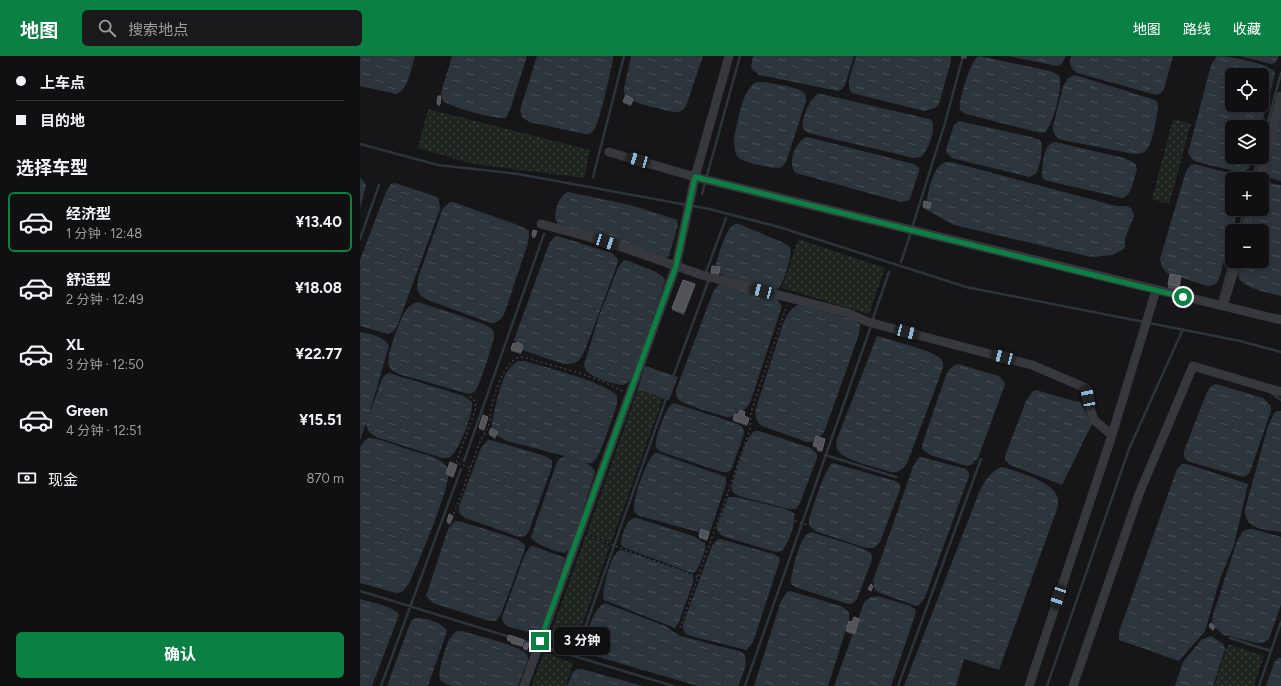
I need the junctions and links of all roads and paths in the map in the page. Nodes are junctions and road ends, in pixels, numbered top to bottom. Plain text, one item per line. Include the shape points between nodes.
1 (729, 56) edge
2 (1281, 96) edge
3 (610, 152) dead end
4 (1261, 172) edge
5 (695, 177) junction
6 (541, 224) dead end
7 (676, 266) junction
8 (1235, 268) edge
9 (1156, 290) junction
10 (788, 300) dead end
11 (1223, 306) junction
12 (1281, 320) edge
13 (1281, 392) edge
14 (628, 394) dead end
15 (470, 396) dead end
16 (1112, 435) junction
17 (471, 468) junction
18 (454, 514) dead end
19 (795, 521) dead end
20 (808, 525) dead end
21 (583, 532) dead end
22 (698, 577) junction
23 (680, 628) dead end
24 (524, 686) edge
25 (1030, 686) edge
26 (1073, 686) edge

1 - 5 lane
2 - 4 lane
3 - 5 lane
5 - 7 lane
5 - 9 lane
6 - 7 lane via 606,242
7 - 16 lane via 705,276 848,313 868,322 1032,365 1086,388 1094,420
7 - 24 lane
8 - 11 lane
9 - 11 lane
9 - 16 lane
10 - 22 path via 751,412 750,430
11 - 12 lane
13 - 26 lane via 1193,366 1139,494
14 - 17 path via 588,376 523,357 516,358 501,379 490,412 490,420
15 - 17 path via 475,401 476,408 456,463
16 - 25 lane
17 - 18 path
19 - 20 path
21 - 22 path
22 - 23 path

